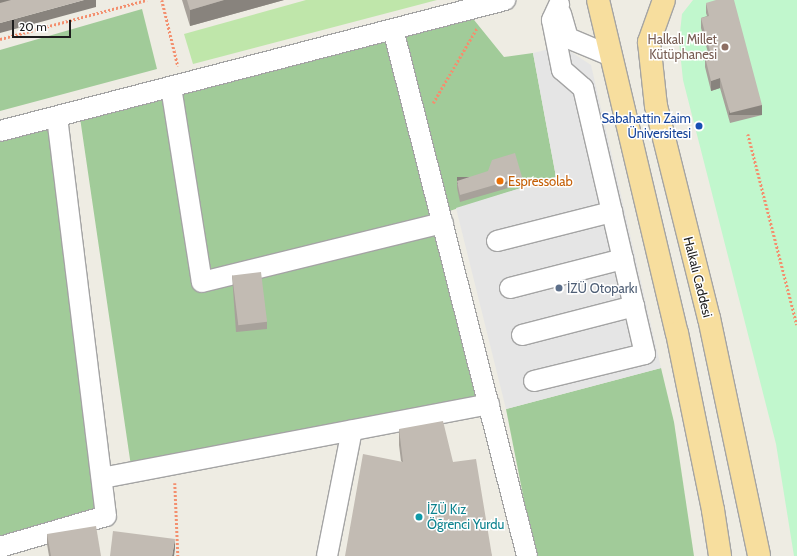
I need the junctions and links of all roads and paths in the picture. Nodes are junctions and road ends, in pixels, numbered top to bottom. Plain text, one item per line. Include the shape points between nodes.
1 (147, 0) edge
2 (162, 0) edge
3 (505, 0) edge
4 (598, 0) edge
5 (664, 0) edge
6 (559, 3) edge
7 (466, 10) junction
8 (393, 29) junction
9 (0, 39) edge
10 (563, 42) junction
11 (611, 56) junction
12 (177, 86) junction
13 (57, 117) junction
14 (418, 128) junction
15 (0, 131) edge
16 (748, 134) dead end
17 (612, 212) junction
18 (443, 223) junction
19 (497, 242) dead end
20 (623, 259) junction
21 (510, 288) dead end
22 (634, 306) junction
23 (797, 326) edge
24 (522, 335) dead end
25 (534, 381) dead end
26 (489, 404) junction
27 (352, 430) junction
28 (174, 465) junction
29 (102, 478) junction
30 (0, 547) edge
31 (178, 556) edge
32 (327, 556) edge
33 (528, 556) edge
34 (720, 556) edge
35 (759, 556) edge

1 - 9 path
2 - 12 path
3 - 7 street
4 - 11 main road
5 - 35 main road, Halkalı Caddesi via 649,42 656,106 709,318
6 - 10 street
7 - 8 street
7 - 14 path via 478,26
8 - 12 street
8 - 14 street
10 - 11 street
10 - 17 street via 562,70 583,88
11 - 34 main road via 677,333
12 - 13 street
12 - 18 street via 202,282
13 - 15 street
13 - 29 street
14 - 18 street
16 - 23 path
17 - 19 street
17 - 20 street
18 - 26 street
20 - 21 street
20 - 22 street
22 - 24 street
22 - 25 street via 645,354
26 - 27 street
26 - 33 street
27 - 28 street
27 - 32 street
28 - 29 street
28 - 31 path
29 - 30 street via 106,516

